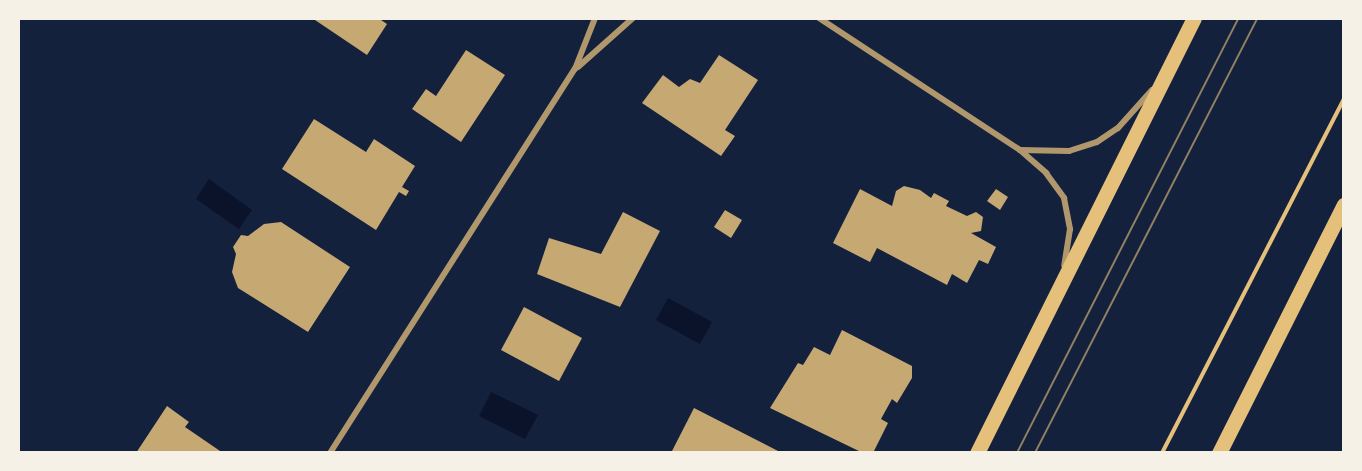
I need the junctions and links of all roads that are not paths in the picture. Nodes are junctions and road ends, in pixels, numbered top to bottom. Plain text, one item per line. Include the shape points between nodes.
1 (595, 18) edge
2 (633, 18) edge
3 (819, 18) edge
4 (1194, 18) edge
5 (575, 69) junction
6 (1167, 73) junction
7 (1020, 150) junction
8 (1344, 205) edge
9 (1061, 291) junction
10 (330, 453) edge
11 (977, 453) edge
12 (1219, 453) edge

1 - 5 street
2 - 5 street
3 - 7 street
4 - 6 main road
5 - 10 street
6 - 7 street via 1118,128 1097,142 1069,151
6 - 9 main road
7 - 9 street via 1046,173 1064,198 1070,229
8 - 12 main road
9 - 11 main road

